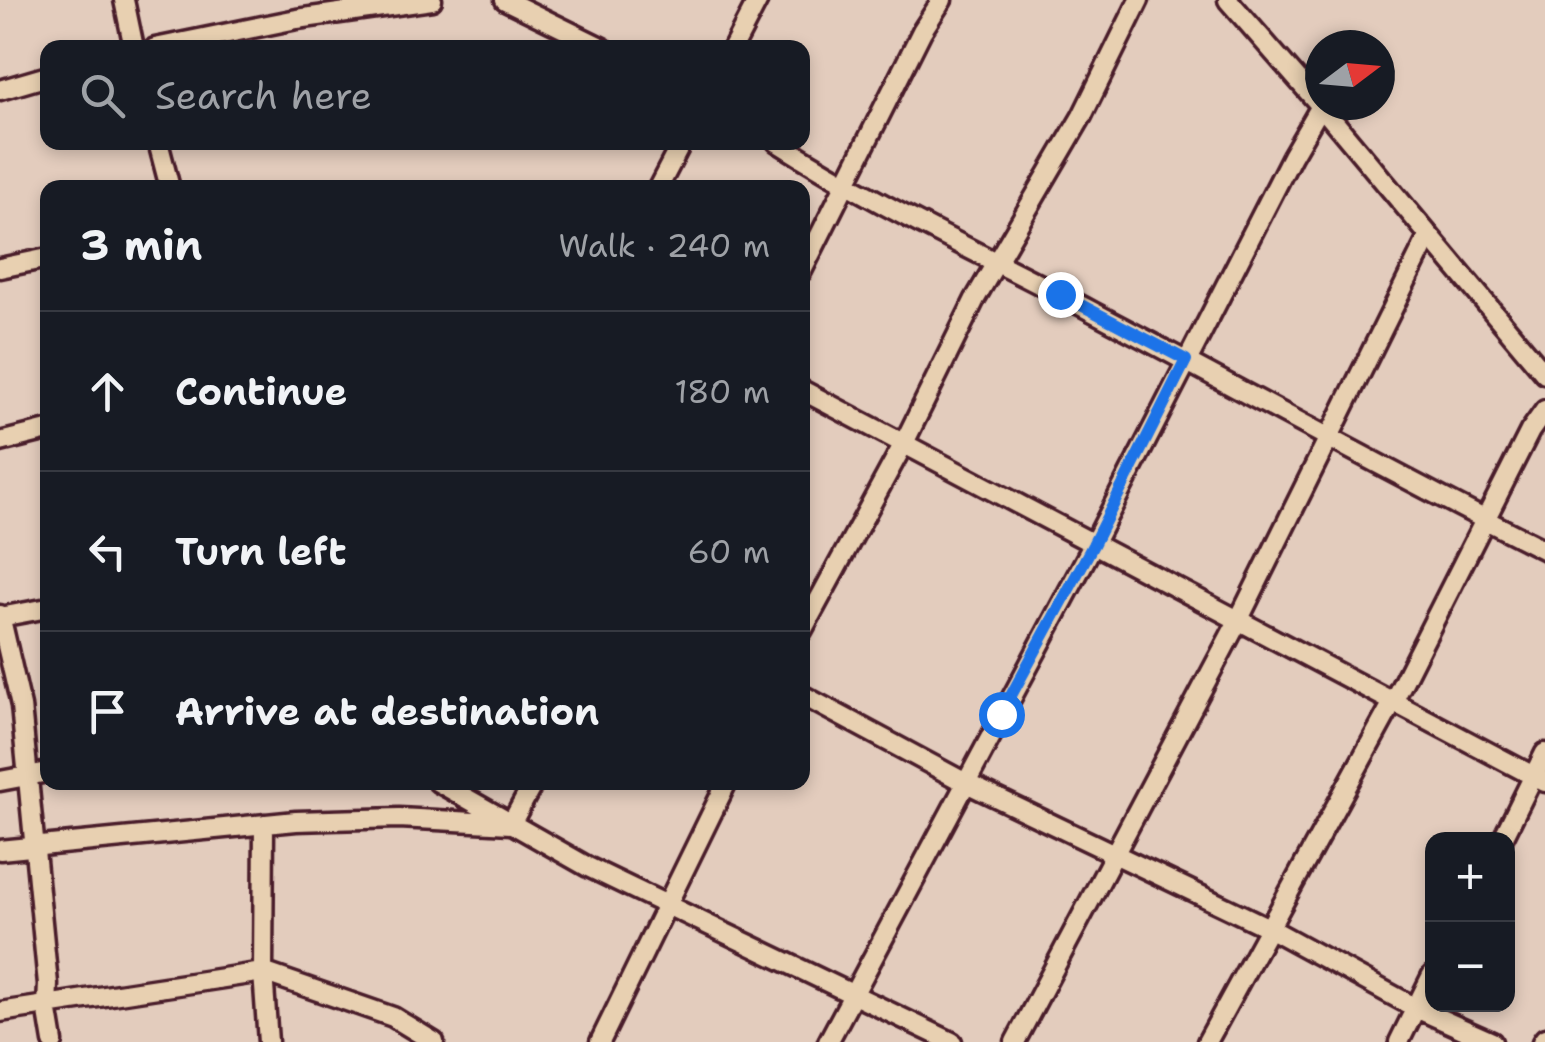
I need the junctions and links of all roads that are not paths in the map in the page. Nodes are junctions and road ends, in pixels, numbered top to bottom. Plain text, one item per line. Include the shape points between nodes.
1 (124, 0) edge
2 (432, 0) edge
3 (505, 0) edge
4 (758, 0) edge
5 (942, 0) edge
6 (1139, 0) edge
7 (1228, 0) edge
8 (295, 10) edge
9 (132, 40) edge
10 (184, 40) edge
11 (587, 40) edge
12 (737, 40) edge
13 (40, 78) edge
14 (1305, 88) edge
15 (0, 90) edge
16 (1312, 120) edge
17 (1333, 120) edge
18 (160, 150) edge
19 (678, 150) edge
20 (790, 150) edge
21 (168, 180) edge
22 (662, 180) edge
23 (844, 185) junction
24 (1429, 235) junction
25 (810, 255) edge
26 (40, 260) edge
27 (998, 261) junction
28 (0, 268) edge
29 (1186, 360) junction
30 (1545, 374) edge
31 (810, 394) edge
32 (1545, 410) edge
33 (40, 432) edge
34 (1326, 438) junction
35 (0, 442) edge
36 (904, 445) junction
37 (1484, 520) junction
38 (1093, 545) junction
39 (1545, 550) edge
40 (40, 609) edge
41 (0, 616) edge
42 (810, 616) edge
43 (1238, 621) junction
44 (810, 700) edge
45 (1393, 702) junction
46 (1545, 753) edge
47 (40, 773) edge
48 (26, 774) junction
49 (1540, 779) edge
50 (0, 781) edge
51 (964, 782) junction
52 (452, 790) edge
53 (530, 790) edge
54 (723, 790) edge
55 (264, 824) junction
56 (511, 824) junction
57 (1507, 832) edge
58 (34, 844) junction
59 (0, 850) edge
60 (1114, 852) junction
61 (666, 905) junction
62 (1269, 928) junction
63 (263, 972) junction
64 (1425, 989) edge
65 (851, 994) junction
66 (46, 1006) junction
67 (1416, 1008) junction
68 (0, 1012) edge
69 (52, 1042) edge
70 (268, 1042) edge
71 (434, 1042) edge
72 (600, 1042) edge
73 (828, 1042) edge
74 (952, 1042) edge
75 (1015, 1042) edge
76 (1207, 1042) edge
77 (1399, 1042) edge
78 (1492, 1042) edge

1 - 9 street
2 - 8 street
3 - 11 street
4 - 12 street
5 - 23 street
6 - 27 street
7 - 14 street
8 - 10 street
13 - 15 street
16 - 29 street
17 - 24 street
18 - 21 street
19 - 22 street
20 - 23 street
23 - 25 street
23 - 27 street
24 - 30 street
24 - 34 street
26 - 28 street
27 - 29 street
27 - 36 street
29 - 34 street
29 - 38 street
31 - 36 street
32 - 37 street
33 - 35 street
34 - 37 street
34 - 43 street
36 - 38 street
36 - 42 street
37 - 39 street
37 - 45 street
38 - 43 street
38 - 51 street
40 - 41 street
41 - 48 street via 21,706
43 - 45 street
43 - 60 street
44 - 51 street
45 - 49 street
45 - 62 street
46 - 49 street
47 - 48 street
48 - 50 street
48 - 58 street
49 - 57 street
51 - 60 street
51 - 65 street
52 - 56 street
53 - 56 street
54 - 61 street
55 - 56 street via 400,818
55 - 58 street
55 - 63 street
56 - 61 street
58 - 59 street
58 - 66 street
60 - 62 street
60 - 75 street
61 - 65 street
61 - 72 street
62 - 67 street
62 - 76 street
63 - 66 street
63 - 70 street
63 - 71 street via 394,1017
64 - 67 street
65 - 73 street
65 - 74 street
66 - 68 street
66 - 69 street
67 - 77 street
67 - 78 street

